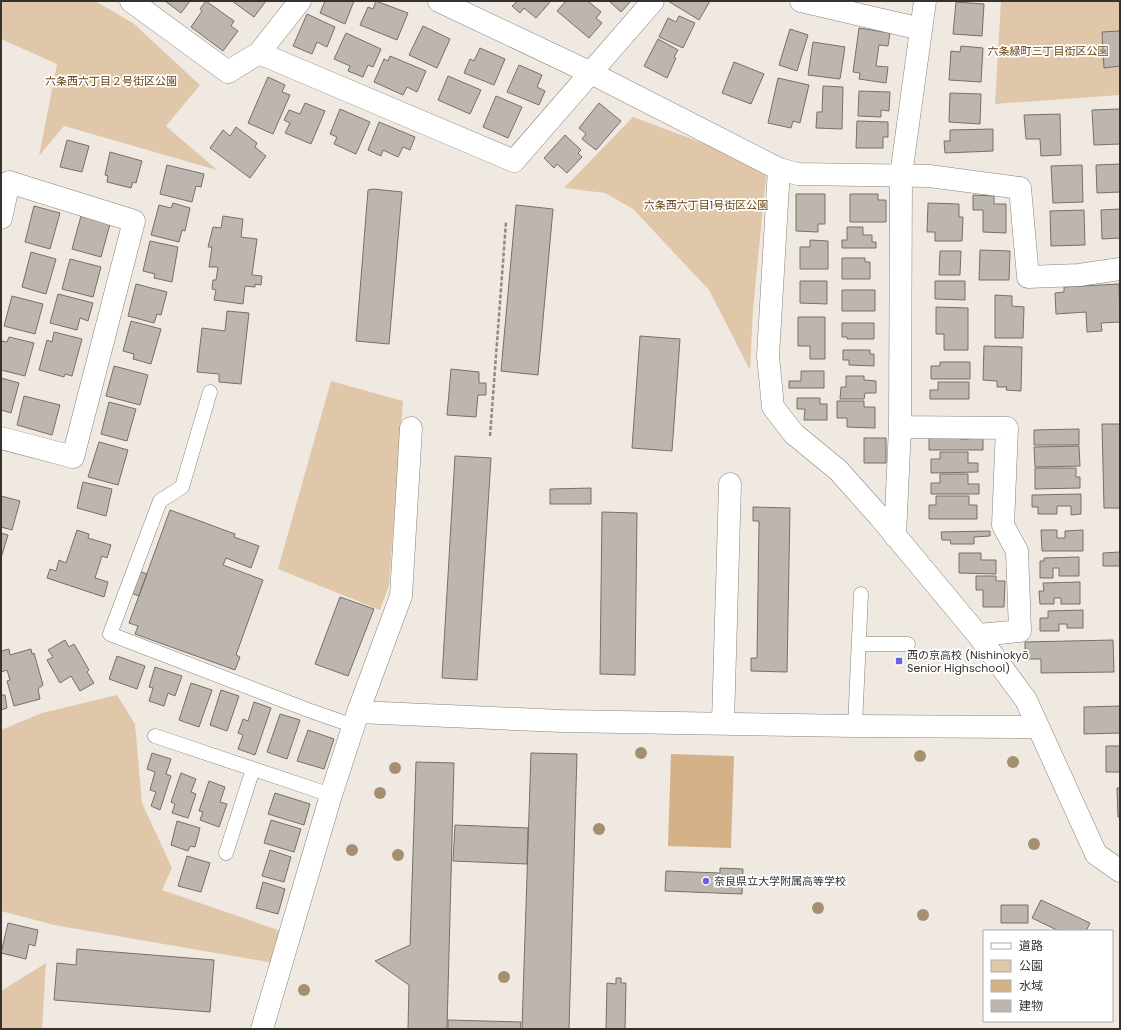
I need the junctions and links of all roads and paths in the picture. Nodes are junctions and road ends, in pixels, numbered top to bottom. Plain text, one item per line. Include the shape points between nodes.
1 (131, 1) edge
2 (300, 1) edge
3 (439, 1) edge
4 (653, 1) edge
5 (801, 1) edge
6 (925, 1) edge
7 (474, 8) edge
8 (921, 29) junction
9 (259, 54) junction
10 (591, 72) junction
11 (779, 168) junction
12 (901, 175) junction
13 (1, 218) edge
14 (506, 222) dead end
15 (1120, 269) edge
16 (210, 392) dead end
17 (900, 427) junction
18 (411, 428) dead end
19 (490, 436) dead end
20 (1, 438) edge
21 (730, 484) dead end
22 (895, 536) junction
23 (861, 594) dead end
24 (978, 635) junction
25 (859, 644) junction
26 (908, 644) dead end
27 (356, 719) junction
28 (723, 722) junction
29 (854, 726) junction
30 (1038, 727) junction
31 (155, 736) dead end
32 (253, 769) junction
33 (331, 795) junction
34 (226, 853) dead end
35 (1120, 871) edge
36 (262, 1029) edge

1 - 9 street via 228,72
2 - 9 street
3 - 7 street
4 - 10 street
5 - 8 street
6 - 8 street
7 - 10 street
8 - 12 street
9 - 10 street via 514,161
10 - 11 street
11 - 12 street via 798,174
11 - 22 street via 768,356 773,407 794,434 838,470
12 - 15 street via 929,176 1020,188 1028,277 1079,275
12 - 17 street
13 - 20 street via 9,182 134,221 73,457
14 - 19 path
16 - 27 lane via 182,487 160,501 110,634 308,710
17 - 22 street
17 - 24 street via 1007,428 1003,525 1017,550 1020,631
18 - 27 street via 400,596
21 - 28 street
22 - 24 street
23 - 25 lane
24 - 30 street via 1026,700
25 - 26 lane
25 - 29 lane
27 - 28 street
27 - 33 street
28 - 29 street
29 - 30 street
30 - 35 street via 1096,854
31 - 32 lane
32 - 33 lane
32 - 34 lane
33 - 36 street

